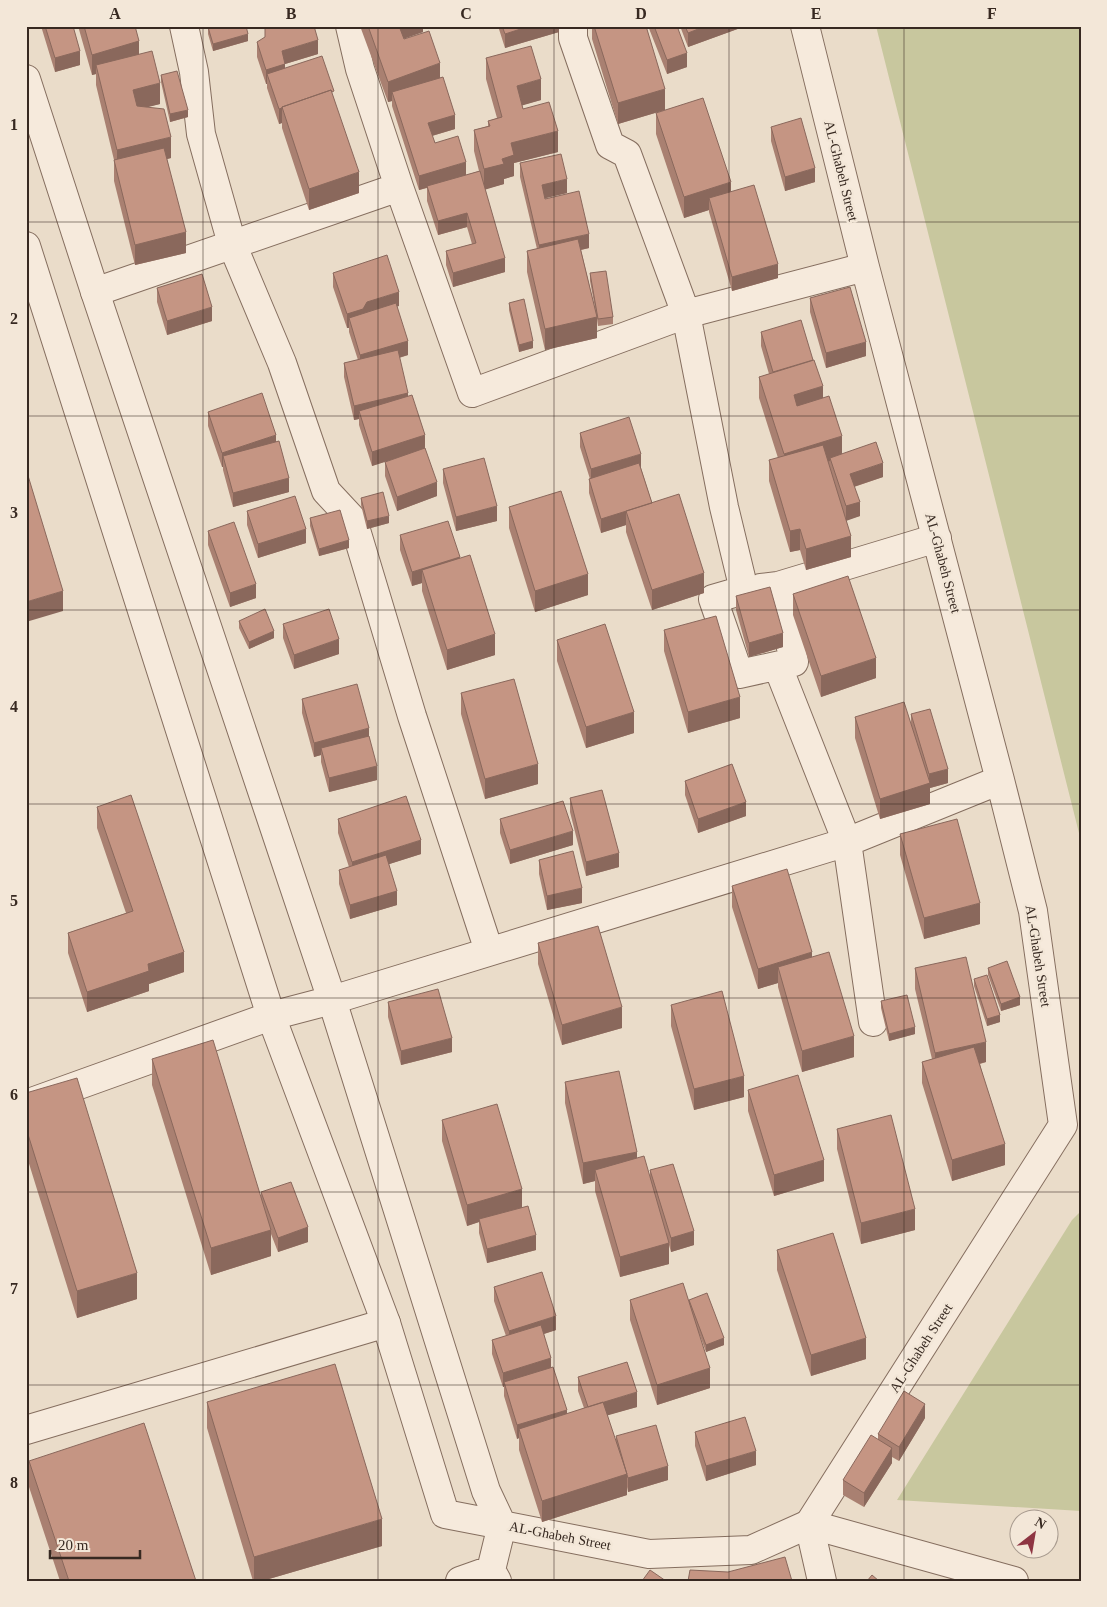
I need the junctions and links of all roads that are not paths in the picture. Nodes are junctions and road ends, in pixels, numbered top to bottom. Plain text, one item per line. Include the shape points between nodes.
1 (184, 26) edge
2 (350, 26) edge
3 (573, 26) edge
4 (805, 26) edge
5 (26, 78) edge
6 (399, 187) junction
7 (232, 244) junction
8 (26, 246) edge
9 (865, 267) junction
10 (96, 292) junction
11 (686, 314) junction
12 (937, 538) junction
13 (778, 586) junction
14 (744, 590) junction
15 (778, 667) junction
16 (1000, 780) junction
17 (847, 842) junction
18 (489, 951) junction
19 (332, 1000) junction
20 (271, 1016) junction
21 (873, 1022) dead end
22 (26, 1104) edge
23 (386, 1323) junction
24 (26, 1430) edge
25 (809, 1524) junction
26 (502, 1525) junction
27 (494, 1575) edge
28 (460, 1581) edge
29 (822, 1581) edge
30 (1014, 1581) edge

1 - 7 street via 194,72 201,134
2 - 6 street via 360,69
3 - 11 street via 573,38 610,145 628,154
4 - 9 street, AL-Ghabeh Street
5 - 10 street
6 - 7 street
6 - 11 street via 472,393
7 - 10 street
7 - 18 street via 282,363 326,491 353,520 412,716
8 - 20 street
9 - 11 street
9 - 12 street, AL-Ghabeh Street
10 - 19 street
11 - 14 street via 724,507
12 - 13 street
12 - 16 street, AL-Ghabeh Street
13 - 14 street
13 - 15 street via 794,662
14 - 15 street via 713,599 739,674
15 - 17 street
16 - 17 street
16 - 25 street, AL-Ghabeh Street via 1033,911 1063,1125
17 - 18 street
17 - 21 street
18 - 19 street
19 - 20 street
19 - 26 street via 486,1491
20 - 22 street
20 - 23 street
23 - 24 street
23 - 26 street, AL-Ghabeh Street via 445,1514
25 - 26 street, AL-Ghabeh Street via 751,1550 649,1554
25 - 29 street
25 - 30 street
26 - 27 street
27 - 28 street

